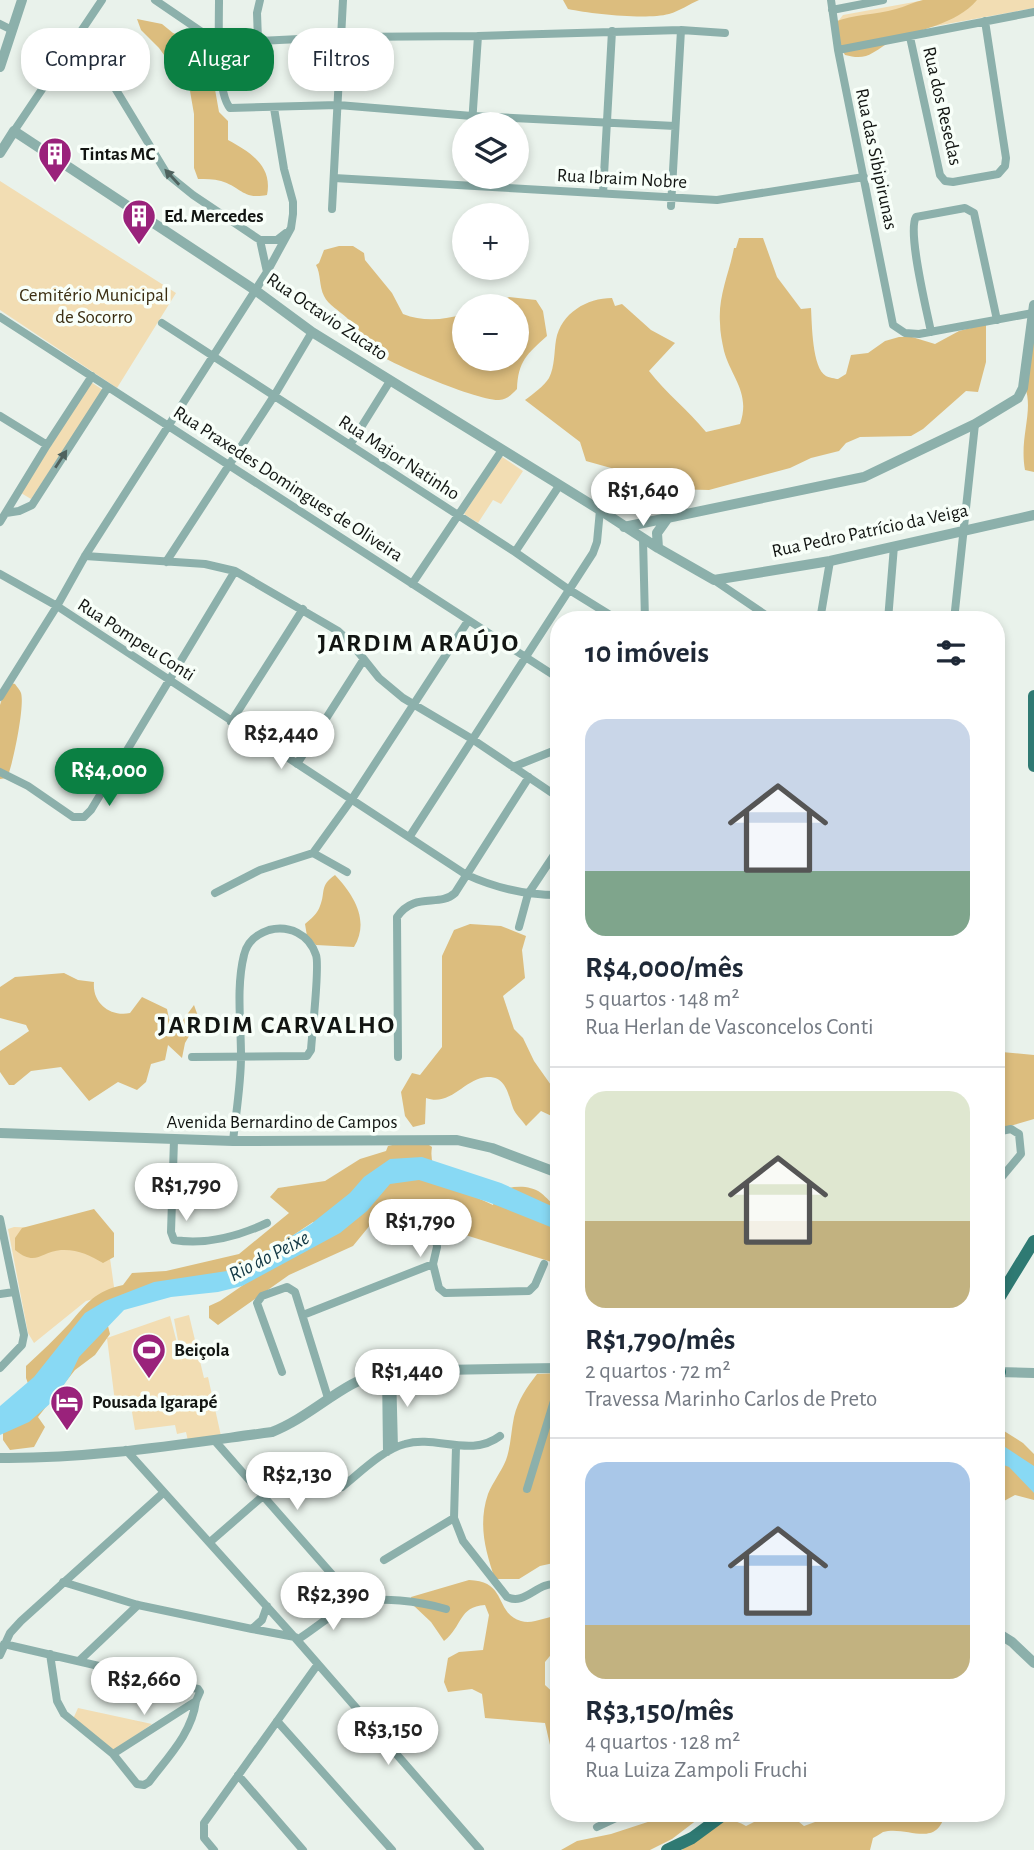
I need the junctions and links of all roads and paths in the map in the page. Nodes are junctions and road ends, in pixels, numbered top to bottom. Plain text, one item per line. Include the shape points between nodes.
1 (22, 0) edge
2 (102, 0) edge
3 (155, 0) edge
4 (219, 0) edge
5 (260, 0) edge
6 (343, 0) edge
7 (831, 0) edge
8 (883, 0) edge
9 (832, 10) junction
10 (1034, 12) edge
11 (985, 21) junction
12 (0, 24) edge
13 (84, 28) edge
14 (196, 28) edge
15 (218, 28) edge
16 (258, 28) edge
17 (341, 28) edge
18 (12, 30) junction
19 (681, 30) junction
20 (612, 32) junction
21 (725, 33) dead end
22 (478, 36) junction
23 (394, 37) edge
24 (910, 37) junction
25 (838, 50) junction
26 (0, 67) edge
27 (40, 91) edge
28 (117, 91) edge
29 (223, 91) edge
30 (338, 91) edge
31 (338, 106) junction
32 (274, 108) junction
33 (473, 112) edge
34 (452, 118) edge
35 (529, 120) edge
36 (608, 121) junction
37 (675, 126) junction
38 (13, 131) junction
39 (1, 148) edge
40 (334, 177) junction
41 (864, 177) junction
42 (452, 184) edge
43 (529, 189) edge
44 (603, 193) junction
45 (671, 201) junction
46 (332, 209) dead end
47 (291, 228) junction
48 (260, 240) junction
49 (267, 272) junction
50 (255, 290) junction
51 (1033, 309) edge
52 (0, 317) edge
53 (997, 320) junction
54 (162, 323) dead end
55 (312, 332) junction
56 (931, 332) junction
57 (214, 356) junction
58 (92, 376) junction
59 (390, 381) junction
60 (108, 387) junction
61 (274, 396) junction
62 (0, 416) edge
63 (975, 424) junction
64 (169, 425) junction
65 (47, 444) junction
66 (350, 445) junction
67 (502, 450) junction
68 (229, 465) junction
69 (559, 486) junction
70 (8, 509) junction
71 (600, 510) junction
72 (1034, 515) edge
73 (459, 516) junction
74 (667, 519) junction
75 (0, 523) edge
76 (624, 527) junction
77 (962, 530) junction
78 (643, 539) junction
79 (894, 547) junction
80 (657, 548) junction
81 (515, 552) junction
82 (85, 556) junction
83 (830, 561) junction
84 (166, 562) junction
85 (235, 571) junction
86 (0, 574) edge
87 (713, 580) junction
88 (412, 584) junction
89 (568, 589) junction
90 (57, 606) junction
91 (303, 609) junction
92 (555, 611) edge
93 (603, 611) edge
94 (645, 611) edge
95 (760, 611) edge
96 (822, 611) edge
97 (889, 611) edge
98 (955, 611) edge
99 (550, 618) edge
100 (468, 621) junction
101 (527, 656) junction
102 (364, 659) junction
103 (550, 672) edge
104 (169, 680) junction
105 (1034, 696) edge
106 (0, 697) edge
107 (414, 705) junction
108 (231, 722) junction
109 (472, 739) junction
110 (550, 752) edge
111 (297, 764) junction
112 (513, 766) junction
113 (1034, 766) edge
114 (0, 772) edge
115 (528, 777) junction
116 (550, 792) edge
117 (352, 799) junction
118 (410, 836) junction
119 (313, 853) junction
120 (550, 861) edge
121 (347, 872) dead end
122 (466, 874) junction
123 (215, 894) dead end
124 (528, 894) junction
125 (550, 895) edge
126 (519, 927) dead end
127 (192, 1057) dead end
128 (398, 1057) dead end
129 (241, 1058) junction
130 (1005, 1130) edge
131 (0, 1133) edge
132 (174, 1140) junction
133 (233, 1141) junction
134 (550, 1170) edge
135 (1005, 1173) edge
136 (0, 1219) edge
137 (267, 1223) dead end
138 (434, 1223) dead end
139 (1034, 1241) edge
140 (433, 1264) junction
141 (544, 1264) dead end
142 (1005, 1288) edge
143 (15, 1292) junction
144 (0, 1294) edge
145 (303, 1315) junction
146 (0, 1368) edge
147 (550, 1368) edge
148 (1005, 1369) edge
149 (389, 1371) junction
150 (282, 1373) dead end
151 (1034, 1373) edge
152 (328, 1398) junction
153 (550, 1414) edge
154 (500, 1436) dead end
155 (215, 1441) junction
156 (456, 1447) junction
157 (126, 1450) junction
158 (391, 1450) junction
159 (0, 1458) edge
160 (342, 1487) dead end
161 (527, 1489) dead end
162 (163, 1493) junction
163 (263, 1496) junction
164 (454, 1518) junction
165 (210, 1542) junction
166 (384, 1560) dead end
167 (63, 1583) junction
168 (550, 1585) edge
169 (356, 1603) junction
170 (138, 1605) junction
171 (267, 1606) junction
172 (446, 1609) dead end
173 (252, 1629) junction
174 (1005, 1638) edge
175 (296, 1639) junction
176 (4, 1644) junction
177 (50, 1654) junction
178 (0, 1655) edge
179 (79, 1661) junction
180 (1034, 1663) edge
181 (318, 1664) junction
182 (196, 1701) junction
183 (277, 1721) junction
184 (113, 1754) junction
185 (239, 1775) junction
186 (608, 1822) edge
187 (714, 1822) edge
188 (597, 1827) dead end
189 (214, 1850) edge
190 (303, 1850) edge
191 (392, 1850) edge
192 (480, 1850) edge
193 (667, 1850) edge

1 - 18 street
2 - 13 street
3 - 14 street
4 - 15 street
5 - 16 street
6 - 17 street
7 - 9 street, Rua das Sibipirunas
8 - 9 street
9 - 25 street, Rua das Sibipirunas
10 - 11 street
11 - 24 street
11 - 24 street, Rua dos Resedas via 1006,158 998,174 953,181 940,175
12 - 18 street
18 - 26 street
19 - 20 street
19 - 21 street
19 - 37 street
20 - 22 street
20 - 36 street
22 - 23 street
22 - 33 street
24 - 25 street
25 - 41 street, Rua das Sibipirunas
27 - 38 street
48 -> 28 street via 167,174
29 - 32 street via 230,108
30 - 31 street
31 - 32 street
31 - 34 street
31 - 40 street
32 - 47 street via 293,202
35 - 36 street
36 - 37 street
36 - 44 street
37 - 45 street
38 - 39 street
38 - 50 street, Rua Octavio Zucato
40 - 42 street, Rua Ibraim Nobre
40 - 46 street
41 - 45 street, Rua Ibraim Nobre via 718,200
41 - 56 street, Rua das Sibipirunas via 893,325 905,333
43 - 44 street, Rua Ibraim Nobre
44 - 45 street, Rua Ibraim Nobre
47 - 48 street via 277,240
47 - 49 street
48 - 49 street
49 - 50 street
50 - 55 street, Rua Octavio Zucato
50 - 57 street
51 - 53 street
51 - 63 street via 1018,398
52 - 58 street, Rua Praxedes Domingues de Oliveira
53 - 56 street
53 - 56 street via 974,213 965,208 916,217 913,222
54 - 57 street, Rua Major Natinho
55 - 59 street, Rua Octavio Zucato
55 - 61 street
57 - 61 street, Rua Major Natinho
57 - 64 street
58 - 60 street, Rua Praxedes Domingues de Oliveira
58 - 65 street
59 - 66 street
59 - 67 street, Rua Octavio Zucato
60 - 64 street, Rua Praxedes Domingues de Oliveira
70 -> 60 street via 19,511 32,505
61 - 66 street, Rua Major Natinho
61 - 68 street
62 - 65 street
63 - 74 street via 864,477
63 - 77 street
64 - 68 street, Rua Praxedes Domingues de Oliveira
64 - 82 street
65 - 70 street
66 - 73 street, Rua Major Natinho
67 - 69 street, Rua Octavio Zucato
67 - 73 street
68 - 84 street
68 - 88 street, Rua Praxedes Domingues de Oliveira
69 - 71 street, Rua Octavio Zucato
69 - 81 street
70 - 75 street
71 - 76 street, Rua Octavio Zucato
71 - 89 street via 593,554
72 - 77 street, Rua Pedro Patrício da Veiga
73 - 81 street, Rua Major Natinho
73 - 88 street
74 - 76 street
74 - 80 street via 657,533
76 - 78 street, Rua Octavio Zucato
77 - 79 street, Rua Pedro Patrício da Veiga
77 - 98 street
78 - 80 street, Rua Octavio Zucato
78 - 94 street
79 - 83 street, Rua Pedro Patrício da Veiga
79 - 97 street
80 - 87 street, Rua Octavio Zucato
81 - 89 street, Rua Major Natinho
82 - 84 street
82 - 90 street
83 - 87 street, Rua Pedro Patrício da Veiga
83 - 96 street
84 - 85 street
85 - 91 street
85 - 104 street
86 - 90 street, Rua Pompeu Conti
87 - 95 street
88 - 100 street, Rua Praxedes Domingues de Oliveira
89 - 92 street
89 - 93 street, Rua Major Natinho
90 - 104 street, Rua Pompeu Conti
90 - 106 street
91 - 102 street via 338,631
91 - 108 street
99 - 101 street
100 - 101 street, Rua Praxedes Domingues de Oliveira
100 - 107 street
101 - 103 street, Rua Praxedes Domingues de Oliveira
101 - 109 street
102 - 107 street via 379,678
102 - 111 street
104 - 108 street, Rua Pompeu Conti
104 - 114 street via 84,817 72,817
105 - 113 main road
107 - 109 street
107 - 117 street
108 - 111 street, Rua Pompeu Conti
109 - 112 street
109 - 118 street
110 - 112 street
111 - 117 street, Rua Pompeu Conti
112 - 115 street
115 - 116 street
115 - 122 street
117 - 118 street, Rua Pompeu Conti
117 - 119 street
118 - 122 street, Rua Pompeu Conti
119 - 121 street
119 - 123 street via 260,870
120 - 124 street
122 - 124 street, Rua Pompeu Conti
122 - 128 street via 449,898 416,902 404,907 397,917
124 - 125 street, Rua Pompeu Conti
124 - 126 street
127 - 129 street
129 - 129 street via 303,1057 311,1050 317,956 296,931 282,928 258,935 244,953
129 - 133 street
130 - 135 street via 1019,1134 1021,1154
131 - 132 street, Avenida Bernardino de Campos
132 - 133 street, Avenida Bernardino de Campos
132 - 137 street via 174,1240 225,1237
133 - 134 street, Avenida Bernardino de Campos via 457,1140
136 - 143 street
138 - 140 street via 437,1247
139 - 142 main road
140 - 141 street via 439,1288 448,1293 529,1291
140 - 145 street
143 - 144 street
143 - 146 street via 24,1340
145 - 150 street via 295,1292 287,1287 262,1296 257,1303
145 - 152 street
147 - 149 street
148 - 151 street
149 - 152 street via 359,1379
149 - 158 street
152 - 155 street via 293,1424 272,1432
153 - 161 street
154 - 156 street via 490,1444
155 - 157 street
155 - 163 street
156 - 158 street via 421,1440
156 - 164 street
157 - 159 street
157 - 162 street
158 - 160 street
162 - 165 street
162 - 167 street
163 - 165 street
163 - 169 street
164 - 166 street
164 - 168 street via 463,1541 507,1597 522,1599
165 - 171 street
167 - 170 street
167 - 176 street via 21,1621
169 - 172 street via 422,1602
169 - 175 street
170 - 173 street
170 - 179 street
171 - 173 street
171 - 175 street
173 - 175 street
174 - 180 street
175 - 181 street
176 - 177 street
176 - 178 street
177 - 179 street
177 - 184 street via 57,1701 64,1714
179 - 182 street via 198,1689
181 - 183 street
181 - 192 street
182 - 184 street
182 - 184 street via 186,1734 149,1782 137,1784
183 - 185 street
183 - 191 street
185 - 189 street via 204,1823 204,1838
185 - 190 street
186 - 188 street
187 - 193 main road

